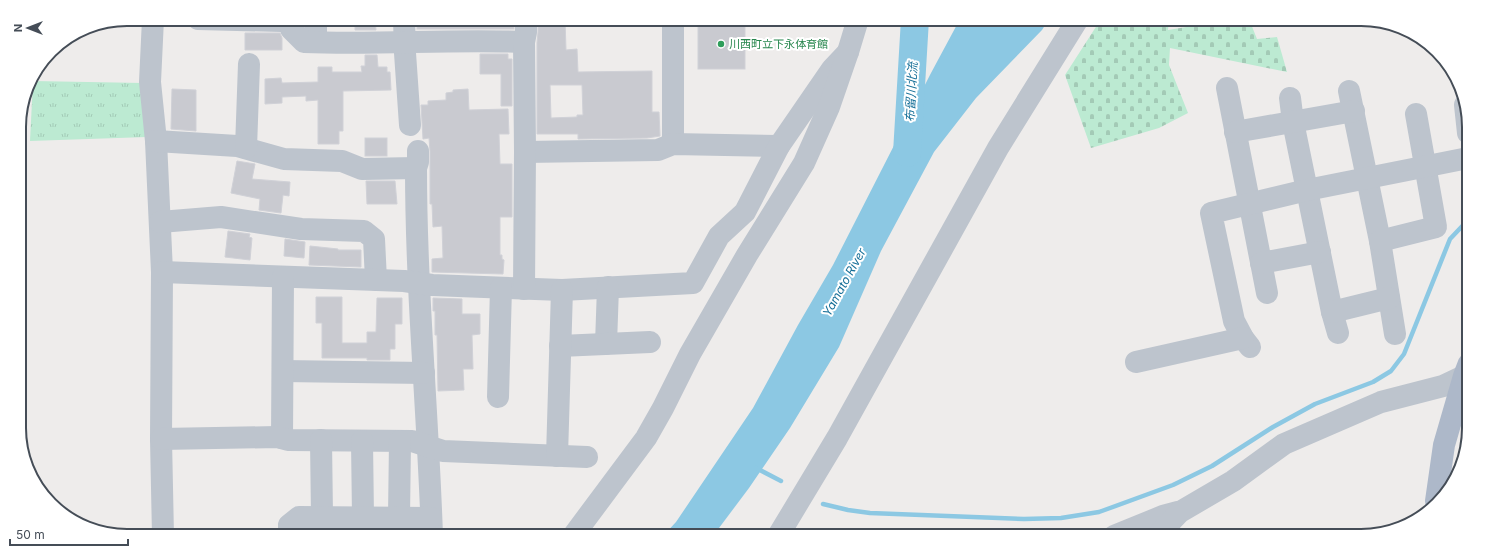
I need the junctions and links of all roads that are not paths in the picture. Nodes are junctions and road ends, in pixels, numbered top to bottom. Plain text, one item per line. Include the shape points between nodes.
1 (153, 26) edge
2 (288, 26) edge
3 (316, 26) edge
4 (404, 26) edge
5 (526, 26) edge
6 (673, 26) edge
7 (856, 26) edge
8 (1074, 26) edge
9 (316, 42) junction
10 (404, 42) junction
11 (524, 42) junction
12 (848, 52) junction
13 (249, 64) dead end
14 (1227, 88) dead end
15 (1290, 98) dead end
16 (1416, 114) dead end
17 (1293, 122) junction
18 (410, 125) dead end
19 (1235, 132) junction
20 (156, 141) junction
21 (673, 144) junction
22 (779, 146) junction
23 (246, 148) junction
24 (525, 152) junction
25 (1462, 159) edge
26 (1426, 166) junction
27 (1367, 178) junction
28 (1307, 190) junction
29 (1249, 204) junction
30 (160, 222) junction
31 (1380, 241) junction
32 (1320, 252) junction
33 (1261, 263) junction
34 (162, 272) junction
35 (283, 276) junction
36 (376, 280) junction
37 (419, 284) junction
38 (608, 287) junction
39 (501, 288) junction
40 (524, 289) junction
41 (562, 290) junction
42 (1267, 293) dead end
43 (1389, 298) junction
44 (1395, 334) dead end
45 (650, 342) dead end
46 (606, 344) junction
47 (560, 346) junction
48 (1136, 362) dead end
49 (283, 372) junction
50 (424, 373) junction
51 (1462, 375) edge
52 (1462, 388) edge
53 (498, 397) dead end
54 (282, 438) junction
55 (161, 439) junction
56 (321, 440) junction
57 (362, 441) junction
58 (400, 441) junction
59 (429, 446) junction
60 (557, 456) junction
61 (587, 457) dead end
62 (1437, 495) edge
63 (1180, 512) junction
64 (322, 516) junction
65 (363, 517) junction
66 (398, 517) junction
67 (432, 527) edge
68 (163, 529) edge
69 (289, 529) edge
70 (578, 529) edge
71 (782, 529) edge
72 (1131, 529) edge
73 (1164, 529) edge

1 - 20 street via 150,82
2 - 9 street via 304,42
3 - 9 street
4 - 10 street
5 - 11 street
6 - 21 street
7 - 12 street
8 - 71 street via 998,148 837,438
9 - 10 street
10 - 11 street
10 - 18 street
11 - 24 street
12 - 22 street via 832,68
12 - 70 street via 829,107 804,163 746,255 646,438
13 - 23 street
14 - 19 street
15 - 17 street
16 - 26 street
17 - 19 street
17 - 27 street via 1351,101
17 - 28 street
19 - 29 street
20 - 23 street
20 - 30 street
21 - 22 street
21 - 24 street via 658,150
22 - 38 street via 745,212 719,236 693,283
23 - 37 street via 284,159 342,161 362,169 417,159
24 - 40 street
25 - 26 street
26 - 27 street
26 - 31 street via 1436,228
27 - 28 street
27 - 31 street
28 - 29 street
28 - 32 street
29 - 33 street
29 - 48 street via 1211,213 1234,321 1247,343
30 - 34 street
30 - 36 street via 221,217 301,229 364,231 374,239
31 - 43 street
32 - 33 street
32 - 43 street via 1335,323
33 - 42 street
34 - 35 street
34 - 55 street
35 - 36 street
35 - 49 street
36 - 37 street
37 - 39 street
37 - 50 street
38 - 41 street
38 - 46 street
39 - 40 street
39 - 53 street
40 - 41 street
41 - 47 street
43 - 44 street
45 - 46 street
46 - 47 street
47 - 60 street
49 - 50 street
49 - 54 street
50 - 59 street
51 - 63 street via 1443,386 1381,402 1284,444 1233,481
52 - 62 main road via 1444,445
54 - 55 street
54 - 56 street
55 - 68 street
56 - 57 street
56 - 64 street
57 - 58 street
57 - 65 street
58 - 59 street via 412,441
58 - 66 street
59 - 60 street via 443,451
59 - 67 street
60 - 61 street
63 - 72 street
63 - 73 street
64 - 65 street
64 - 69 street via 299,516 289,525
65 - 66 street
66 - 67 street

